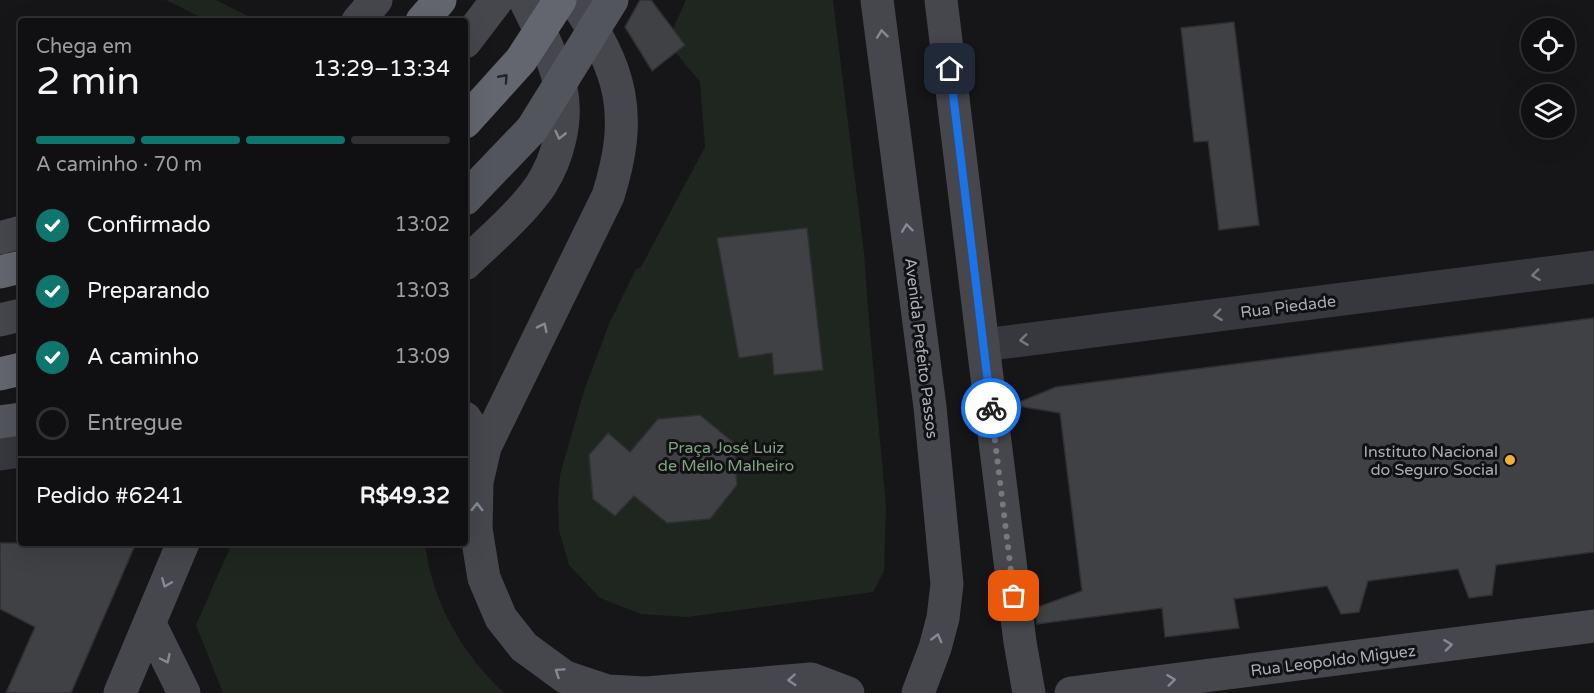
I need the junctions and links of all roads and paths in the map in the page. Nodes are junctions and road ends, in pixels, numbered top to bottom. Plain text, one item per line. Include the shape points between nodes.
1 (376, 0) edge
2 (440, 0) edge
3 (497, 0) edge
4 (525, 0) edge
5 (560, 0) edge
6 (574, 0) edge
7 (612, 0) edge
8 (877, 0) edge
9 (942, 0) edge
10 (361, 18) edge
11 (425, 18) edge
12 (468, 38) edge
13 (468, 119) edge
14 (468, 195) edge
15 (18, 233) edge
16 (0, 238) edge
17 (468, 261) edge
18 (1594, 267) edge
19 (18, 268) edge
20 (0, 272) edge
21 (18, 316) edge
22 (0, 320) edge
23 (983, 345) junction
24 (18, 370) edge
25 (0, 374) edge
26 (18, 419) edge
27 (0, 422) edge
28 (468, 422) edge
29 (485, 447) junction
30 (18, 451) edge
31 (0, 454) edge
32 (182, 546) edge
33 (150, 624) junction
34 (1594, 626) edge
35 (607, 692) edge
36 (120, 693) edge
37 (184, 693) edge
38 (848, 693) edge
39 (918, 693) edge
40 (1029, 693) edge
41 (1071, 693) edge

1 - 10 main road
2 - 11 highway
3 - 12 main road
4 -> 17 main road via 552,56 562,91 562,123 556,153 540,185
13 -> 5 highway, bridge via 520,60
29 -> 6 main road via 608,196 618,164 622,129 618,90 601,47
7 - 14 main road, bridge via 532,129
39 -> 8 main road, Avenida Prefeito Passos via 943,618 947,584 933,430
9 - 23 main road
15 - 16 main road
18 -> 23 street, Rua Piedade
19 - 20 highway
21 - 22 main road
23 - 40 main road
24 - 25 highway
26 - 27 main road
28 - 29 main road
35 -> 29 main road via 565,677 524,646 501,618 484,578 476,529 477,482
30 - 31 street
32 -> 33 main road
33 - 36 main road
33 -> 37 main road
41 -> 34 main road, Rua Leopoldo Miguez
38 -> 35 main road via 811,679 646,693

